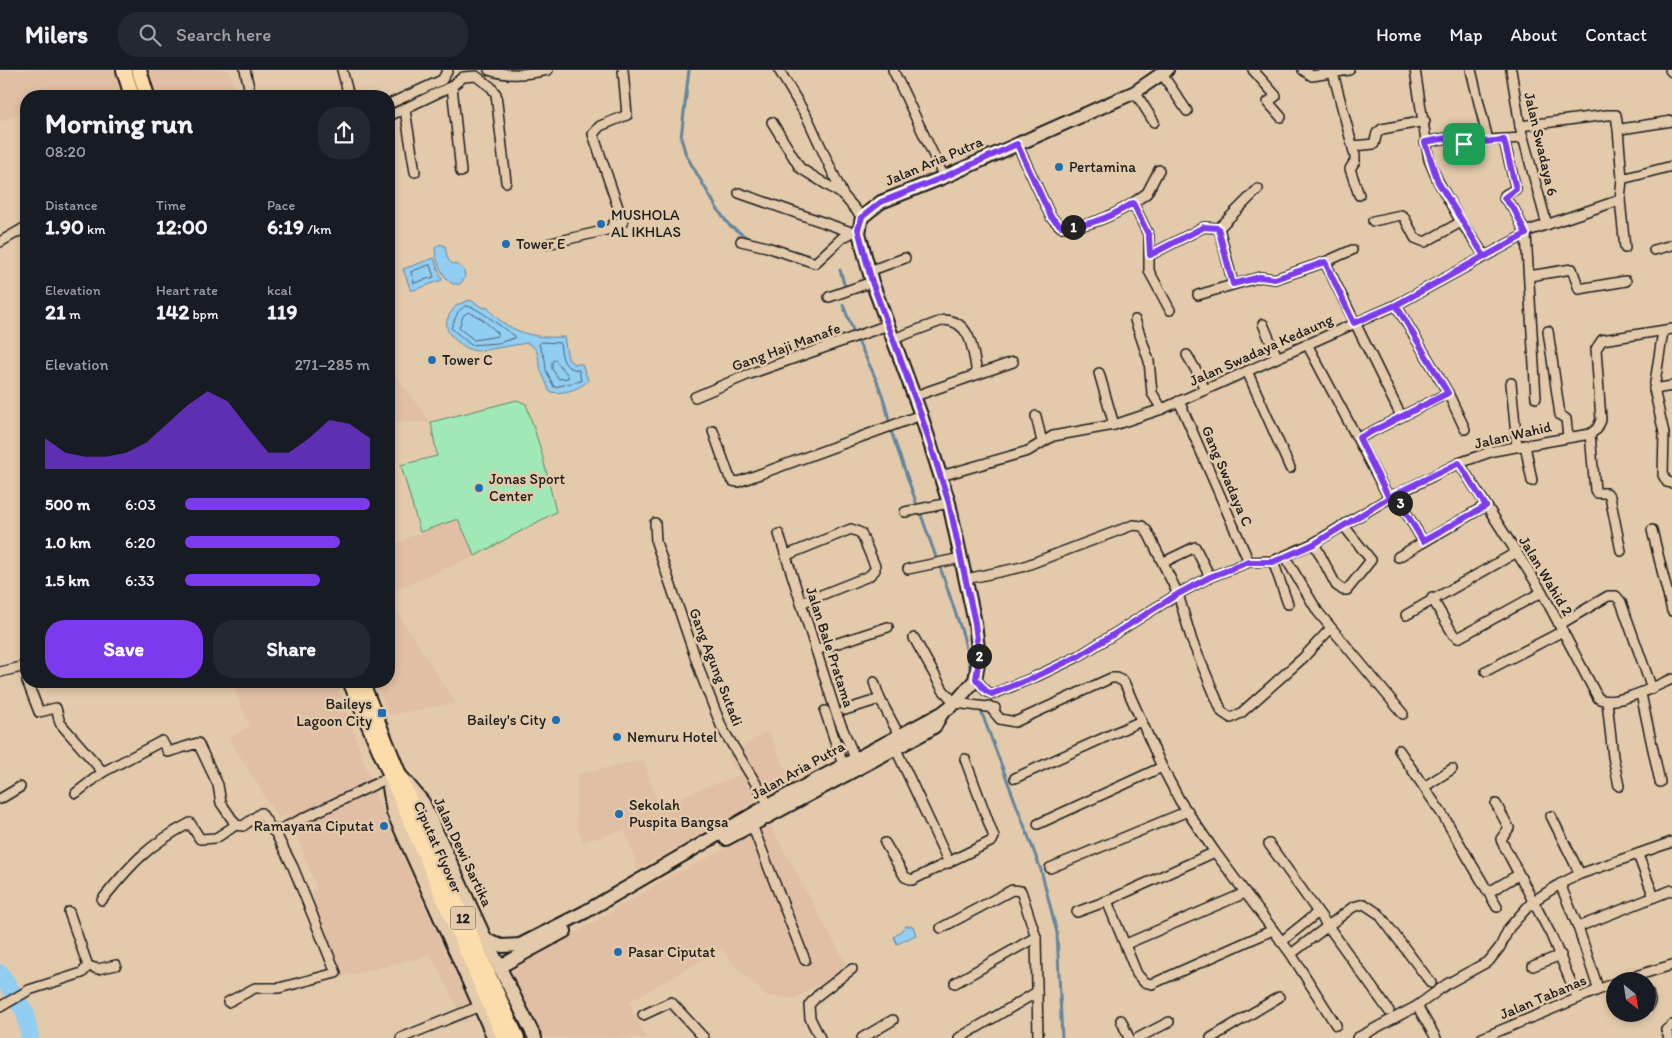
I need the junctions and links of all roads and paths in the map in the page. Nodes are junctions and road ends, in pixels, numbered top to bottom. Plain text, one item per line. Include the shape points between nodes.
1 (124, 70) edge
2 (139, 70) edge
3 (245, 70) edge
4 (342, 70) edge
5 (448, 70) edge
6 (489, 70) edge
7 (548, 70) edge
8 (623, 70) edge
9 (779, 70) edge
10 (893, 70) edge
11 (1253, 70) edge
12 (1303, 70) edge
13 (1349, 70) edge
14 (1415, 70) edge
15 (1471, 70) edge
16 (1511, 70) edge
17 (1333, 73) junction
18 (1162, 74) edge
19 (452, 86) junction
20 (1140, 89) junction
21 (130, 90) edge
22 (144, 90) edge
23 (250, 90) edge
24 (347, 90) edge
25 (395, 101) edge
26 (405, 110) junction
27 (1187, 111) dead end
28 (395, 114) edge
29 (1281, 117) dead end
30 (1425, 121) junction
31 (1672, 121) edge
32 (772, 122) dead end
33 (1154, 122) dead end
34 (1520, 126) junction
35 (1618, 129) junction
36 (1523, 138) junction
37 (1488, 140) junction
38 (1504, 140) junction
39 (1425, 142) junction
40 (1017, 144) junction
41 (1353, 146) junction
42 (1672, 166) edge
43 (1159, 170) dead end
44 (415, 172) dead end
45 (461, 172) dead end
46 (944, 177) junction
47 (1622, 179) junction
48 (506, 182) dead end
49 (1258, 189) dead end
50 (740, 193) dead end
51 (843, 195) junction
52 (1359, 195) dead end
53 (1620, 200) junction
54 (1133, 203) junction
55 (1373, 222) dead end
56 (1461, 222) junction
57 (1547, 225) junction
58 (857, 226) junction
59 (1218, 228) junction
60 (20, 230) edge
61 (1526, 233) junction
62 (742, 241) dead end
63 (0, 242) edge
64 (547, 244) dead end
65 (1672, 245) edge
66 (1625, 248) dead end
67 (1352, 250) dead end
68 (1654, 250) dead end
69 (1150, 255) junction
70 (1484, 256) junction
71 (905, 258) dead end
72 (1325, 262) junction
73 (871, 276) junction
74 (1529, 276) junction
75 (1626, 281) dead end
76 (1233, 284) junction
77 (1198, 296) dead end
78 (829, 297) dead end
79 (1396, 305) junction
80 (1170, 310) dead end
81 (1135, 320) dead end
82 (1354, 323) junction
83 (1264, 324) dead end
84 (888, 325) junction
85 (1667, 330) edge
86 (1548, 331) dead end
87 (893, 339) junction
88 (1307, 344) junction
89 (1186, 355) dead end
90 (1277, 358) junction
91 (1013, 362) dead end
92 (1247, 371) junction
93 (977, 374) junction
94 (1099, 374) dead end
95 (1511, 383) dead end
96 (1672, 386) edge
97 (1654, 389) junction
98 (1205, 390) junction
99 (1448, 393) junction
100 (915, 396) junction
101 (695, 397) dead end
102 (1536, 398) dead end
103 (1179, 401) junction
104 (1162, 409) junction
105 (921, 415) junction
106 (1036, 416) dead end
107 (1401, 416) junction
108 (1114, 425) junction
109 (1466, 429) dead end
110 (713, 432) dead end
111 (1590, 434) junction
112 (1568, 437) junction
113 (1359, 438) junction
114 (1042, 442) junction
115 (1521, 446) junction
116 (1459, 463) junction
117 (1290, 468) dead end
118 (942, 476) junction
119 (1532, 481) dead end
120 (1672, 483) edge
121 (1392, 496) junction
122 (949, 503) junction
123 (1486, 506) junction
124 (905, 512) dead end
125 (655, 523) dead end
126 (1344, 526) junction
127 (1652, 530) dead end
128 (779, 534) dead end
129 (1423, 541) junction
130 (1314, 544) junction
131 (1621, 550) dead end
132 (1517, 552) junction
133 (787, 555) junction
134 (1285, 556) junction
135 (1398, 557) dead end
136 (962, 558) junction
137 (1164, 562) junction
138 (1249, 562) junction
139 (1273, 562) junction
140 (908, 569) dead end
141 (1210, 577) junction
142 (966, 579) junction
143 (1542, 592) junction
144 (1178, 594) junction
145 (1432, 598) junction
146 (801, 603) junction
147 (1288, 604) dead end
148 (1672, 611) edge
149 (1406, 615) dead end
150 (888, 627) dead end
151 (1330, 628) junction
152 (1561, 628) junction
153 (914, 638) dead end
154 (816, 650) junction
155 (20, 668) edge
156 (0, 672) edge
157 (1486, 672) dead end
158 (1672, 679) edge
159 (874, 682) dead end
160 (974, 682) junction
161 (29, 688) edge
162 (353, 688) edge
163 (363, 688) edge
164 (1652, 689) junction
165 (1640, 694) junction
166 (880, 699) junction
167 (1607, 701) junction
168 (955, 703) junction
169 (845, 710) dead end
170 (825, 711) dead end
171 (1403, 714) dead end
172 (1141, 721) junction
173 (895, 740) junction
174 (1399, 750) dead end
175 (964, 759) dead end
176 (857, 762) junction
177 (842, 765) junction
178 (1162, 767) junction
179 (1452, 769) dead end
180 (103, 772) junction
181 (393, 777) junction
182 (1015, 778) dead end
183 (1660, 782) dead end
184 (1619, 786) dead end
185 (20, 787) dead end
186 (1424, 787) junction
187 (76, 793) dead end
188 (0, 799) edge
189 (405, 800) junction
190 (1496, 804) dead end
191 (771, 809) junction
192 (1188, 812) junction
193 (1551, 816) dead end
194 (1038, 824) dead end
195 (236, 825) junction
196 (752, 825) junction
197 (275, 832) junction
198 (1672, 842) edge
199 (884, 843) dead end
200 (1269, 844) dead end
201 (1215, 852) junction
202 (1638, 855) junction
203 (949, 863) junction
204 (1050, 868) dead end
205 (1580, 874) junction
206 (1518, 875) junction
207 (1560, 884) junction
208 (1489, 892) junction
209 (1245, 893) junction
210 (1671, 893) edge
211 (1654, 897) junction
212 (102, 900) dead end
213 (1107, 901) junction
214 (1532, 902) junction
215 (1497, 907) dead end
216 (69, 912) dead end
217 (1077, 912) dead end
218 (1317, 913) junction
219 (586, 915) junction
220 (1328, 926) junction
221 (1578, 927) junction
222 (941, 928) dead end
223 (1273, 930) junction
224 (1036, 937) junction
225 (486, 940) junction
226 (1281, 942) junction
227 (1126, 944) junction
228 (1291, 954) junction
229 (1560, 955) junction
230 (805, 960) dead end
231 (116, 965) dead end
232 (1672, 965) edge
233 (88, 966) junction
234 (499, 966) junction
235 (1533, 966) dead end
236 (852, 969) dead end
237 (1656, 972) edge
238 (955, 983) dead end
239 (1431, 983) dead end
240 (1606, 986) edge
241 (1598, 988) junction
242 (1037, 992) junction
243 (1280, 997) dead end
244 (1577, 997) junction
245 (228, 1002) dead end
246 (480, 1006) junction
247 (1417, 1006) junction
248 (0, 1007) edge
249 (1389, 1011) dead end
250 (643, 1014) dead end
251 (893, 1020) dead end
252 (1121, 1020) dead end
253 (1169, 1022) dead end
254 (1336, 1025) dead end
255 (1672, 1025) edge
256 (425, 1034) edge
257 (401, 1038) edge
258 (494, 1038) edge
259 (504, 1038) edge
260 (517, 1038) edge
261 (535, 1038) edge
262 (704, 1038) edge
263 (820, 1038) edge
264 (862, 1038) edge
265 (959, 1038) edge
266 (1038, 1038) edge
267 (1130, 1038) edge
268 (1138, 1038) edge
269 (1211, 1038) edge
270 (1357, 1038) edge
271 (1436, 1038) edge
272 (1482, 1038) edge
273 (1669, 1038) edge

1 - 21 highway
2 - 22 highway
3 - 23 street
4 - 24 street
5 - 25 street via 442,80
6 - 7 street via 510,75
8 - 64 street via 627,115 600,126 593,134 623,222 613,224 610,229
9 - 51 street via 808,119
10 - 46 street
11 - 29 street via 1276,96 1268,102
12 - 17 street via 1312,76
13 - 17 street
14 - 30 street
15 - 37 street
16 - 34 street, Jalan Swadaya 6
17 - 41 street
18 - 20 main road, Jalan Aria Putra
18 - 27 street
19 - 26 street
19 - 45 street
19 - 48 street via 463,77 476,76 496,94
20 - 33 street
20 - 40 main road, Jalan Aria Putra
26 - 28 street
26 - 44 street
30 - 39 street
30 - 41 street via 1382,129 1377,132 1374,144
31 - 35 street
32 - 51 street via 800,168
34 - 35 street via 1607,115 1618,118
34 - 36 street, Jalan Swadaya 6
35 - 47 street
36 - 38 street
36 - 57 street, Jalan Swadaya 6
37 - 38 street
37 - 39 street via 1467,145 1458,136
38 - 61 street via 1516,189 1504,198 1514,209
39 - 56 street via 1438,182
40 - 46 main road, Jalan Aria Putra
40 - 54 street via 1051,217 1061,226 1078,228
41 - 52 street via 1355,161 1350,169
42 - 47 street
43 - 54 street via 1148,193
46 - 58 main road, Jalan Aria Putra via 889,197
47 - 53 street
49 - 59 street
50 - 58 street
51 - 58 street
53 - 57 street, Jalan Swadaya Kedaung
53 - 66 street
54 - 69 street via 1149,236
55 - 56 street via 1401,215 1415,238 1425,242
56 - 70 street
57 - 61 street, Jalan Swadaya Kedaung
58 - 62 street via 815,263
58 - 73 main road
59 - 69 street via 1204,227
59 - 76 street
60 - 63 street
61 - 70 street, Jalan Swadaya Kedaung
61 - 74 street
65 - 68 street
67 - 72 street
69 - 80 street via 1149,271
70 - 79 street, Jalan Swadaya Kedaung
71 - 73 street
72 - 76 street via 1275,279 1260,277
72 - 82 street
73 - 78 street
73 - 84 main road
74 - 75 street via 1572,269 1579,289
74 - 102 street
76 - 77 street
79 - 82 street, Jalan Swadaya Kedaung
79 - 99 street
81 - 104 street via 1148,360 1152,392
82 - 88 street, Jalan Swadaya Kedaung
82 - 107 street
83 - 90 street
84 - 87 main road
84 - 101 street, Gang Haji Manafe
85 - 97 street
85 - 111 street via 1602,340 1598,344 1601,420
86 - 112 street via 1560,415 1566,419
87 - 93 street via 944,320 962,325 968,335
87 - 100 main road
88 - 90 street, Jalan Swadaya Kedaung
88 - 113 street
89 - 98 street
90 - 92 street, Jalan Swadaya Kedaung
91 - 93 street
92 - 98 street, Jalan Swadaya Kedaung
92 - 117 street
93 - 100 street
94 - 108 street
95 - 115 street
96 - 97 street
97 - 120 street via 1664,433 1663,475 1666,482
98 - 103 street, Jalan Swadaya Kedaung
99 - 107 street
99 - 109 street
100 - 105 main road
103 - 104 street, Jalan Swadaya Kedaung
103 - 138 street, Gang Swadaya C
104 - 108 street, Jalan Swadaya Kedaung
105 - 110 street via 738,482 729,476
105 - 118 main road
106 - 114 street
107 - 113 street
108 - 114 street, Jalan Swadaya Kedaung via 1053,436
111 - 112 street, Jalan Wahid
111 - 131 street via 1595,490 1610,496
112 - 115 street, Jalan Wahid
113 - 121 street
114 - 118 street, Jalan Swadaya Kedaung via 1028,450
115 - 116 street, Jalan Wahid via 1493,451
115 - 119 street
116 - 121 street, Jalan Wahid
116 - 123 street, Jalan Wahid 2
118 - 122 main road
121 - 126 street, Jalan Wahid
121 - 129 street
122 - 124 street
122 - 136 main road
123 - 129 street
123 - 132 street, Jalan Wahid 2
125 - 191 street, Gang Agung Sutadi via 656,542 722,728
126 - 130 street, Jalan Wahid
126 - 130 street via 1370,560 1347,590 1336,585
127 - 148 street
128 - 133 street, Jalan Bale Pratama
129 - 135 street
130 - 134 street, Jalan Wahid
132 - 143 street, Jalan Wahid 2
132 - 145 street
133 - 146 street, Jalan Bale Pratama
133 - 146 street via 851,529 861,533 875,566 870,576
134 - 139 street, Jalan Wahid
134 - 151 street
136 - 140 street
136 - 142 main road
137 - 141 street via 1195,547
137 - 142 street via 1147,531 1138,525 1022,567
137 - 144 street
138 - 139 street, Jalan Wahid
138 - 141 street, Jalan Wahid
139 - 147 street
141 - 144 street, Jalan Wahid
142 - 160 main road via 979,657
143 - 145 street via 1457,638
143 - 152 street, Jalan Wahid 2
144 - 151 street via 1192,641 1215,696 1222,712 1231,718 1241,713 1302,658
144 - 160 street, Jalan Wahid via 1079,656 1035,677 992,694
145 - 149 street
146 - 154 street, Jalan Bale Pratama
150 - 154 street
151 - 171 street
152 - 157 street
152 - 164 street via 1608,596 1616,596
152 - 167 street, Jalan Wahid 2 via 1593,693
153 - 168 street via 943,690
154 - 176 street, Jalan Bale Pratama via 836,713
155 - 156 street
158 - 164 street
159 - 166 street
160 - 168 main road, Jalan Aria Putra
161 - 180 street via 39,712 56,708 60,723
162 - 181 highway, Jalan Dewi Sartika / 12
163 - 181 highway, Jalan Dewi Sartika / 12
164 - 165 street
165 - 167 street
165 - 183 street
166 - 169 street
166 - 173 street
167 - 184 street
168 - 172 street via 989,706 1010,722 1015,722 1117,678 1124,682
168 - 173 main road, Jalan Aria Putra via 926,732
170 - 177 street
172 - 178 street
172 - 182 street
173 - 176 main road, Jalan Aria Putra
173 - 203 street
174 - 186 street
175 - 203 street via 994,837
176 - 177 main road, Jalan Aria Putra
176 - 191 main road, Jalan Aria Putra
177 - 191 main road, Jalan Aria Putra
178 - 192 street
178 - 194 street
179 - 186 street
180 - 187 street
180 - 195 street via 162,741 168,752 198,743 218,785 221,803
181 - 189 highway, Ciputat Flyover / 12
181 - 197 street
181 - 225 main road, Jalan Dewi Sartika via 423,802
181 - 246 main road, Jalan Dewi Sartika via 389,788 392,812
185 - 188 street
186 - 208 street
189 - 259 highway, Ciputat Flyover / 12
189 - 260 highway, Ciputat Flyover / 12
190 - 206 street via 1509,828 1501,839
191 - 196 main road, Jalan Aria Putra
191 - 219 main road, Jalan Aria Putra
192 - 201 street
192 - 204 street
193 - 205 street
195 - 197 street via 243,826 261,813
195 - 212 street via 216,838 200,839 190,823 164,837 144,852
196 - 219 main road, Jalan Aria Putra
196 - 230 street
197 - 245 street via 293,867 336,973 279,988 254,988
198 - 202 street
199 - 203 street via 910,880
200 - 218 street
201 - 209 street
201 - 213 street
202 - 205 street
202 - 211 street
205 - 207 street
206 - 208 street
206 - 214 street
207 - 214 street
207 - 221 street
208 - 215 street
209 - 223 street
209 - 227 street
210 - 211 street
211 - 221 street
213 - 217 street
213 - 227 street
214 - 229 street
214 - 247 street via 1509,928 1489,961 1447,984
216 - 233 street
218 - 220 street
218 - 226 street
219 - 225 main road, Jalan Aria Putra via 520,945 502,946
219 - 234 main road, Jalan Aria Putra
220 - 228 street
220 - 239 street via 1360,904 1367,905 1379,914
220 - 249 street
221 - 241 street
222 - 224 street via 1016,889 1023,894
223 - 226 street
223 - 227 street via 1152,984 1144,982 1138,974
224 - 238 street
224 - 242 street
225 - 234 main road, Jalan Dewi Sartika
226 - 228 street
228 - 254 street
229 - 235 street
229 - 244 street
231 - 233 street via 98,969
232 - 237 street
233 - 248 street via 82,973
234 - 261 main road, Jalan Dewi Sartika
236 - 263 street via 809,1005 808,1010
240 - 241 street, Jalan Tabanas
241 - 244 street, Jalan Tabanas
242 - 265 street
242 - 266 street
243 - 269 street
244 - 272 street, Jalan Tabanas
246 - 256 street
246 - 258 main road, Jalan Dewi Sartika
247 - 270 street
247 - 271 street
250 - 262 street via 671,1002
251 - 264 street
252 - 267 street
253 - 268 street
255 - 273 street via 1666,1030
256 - 257 street

